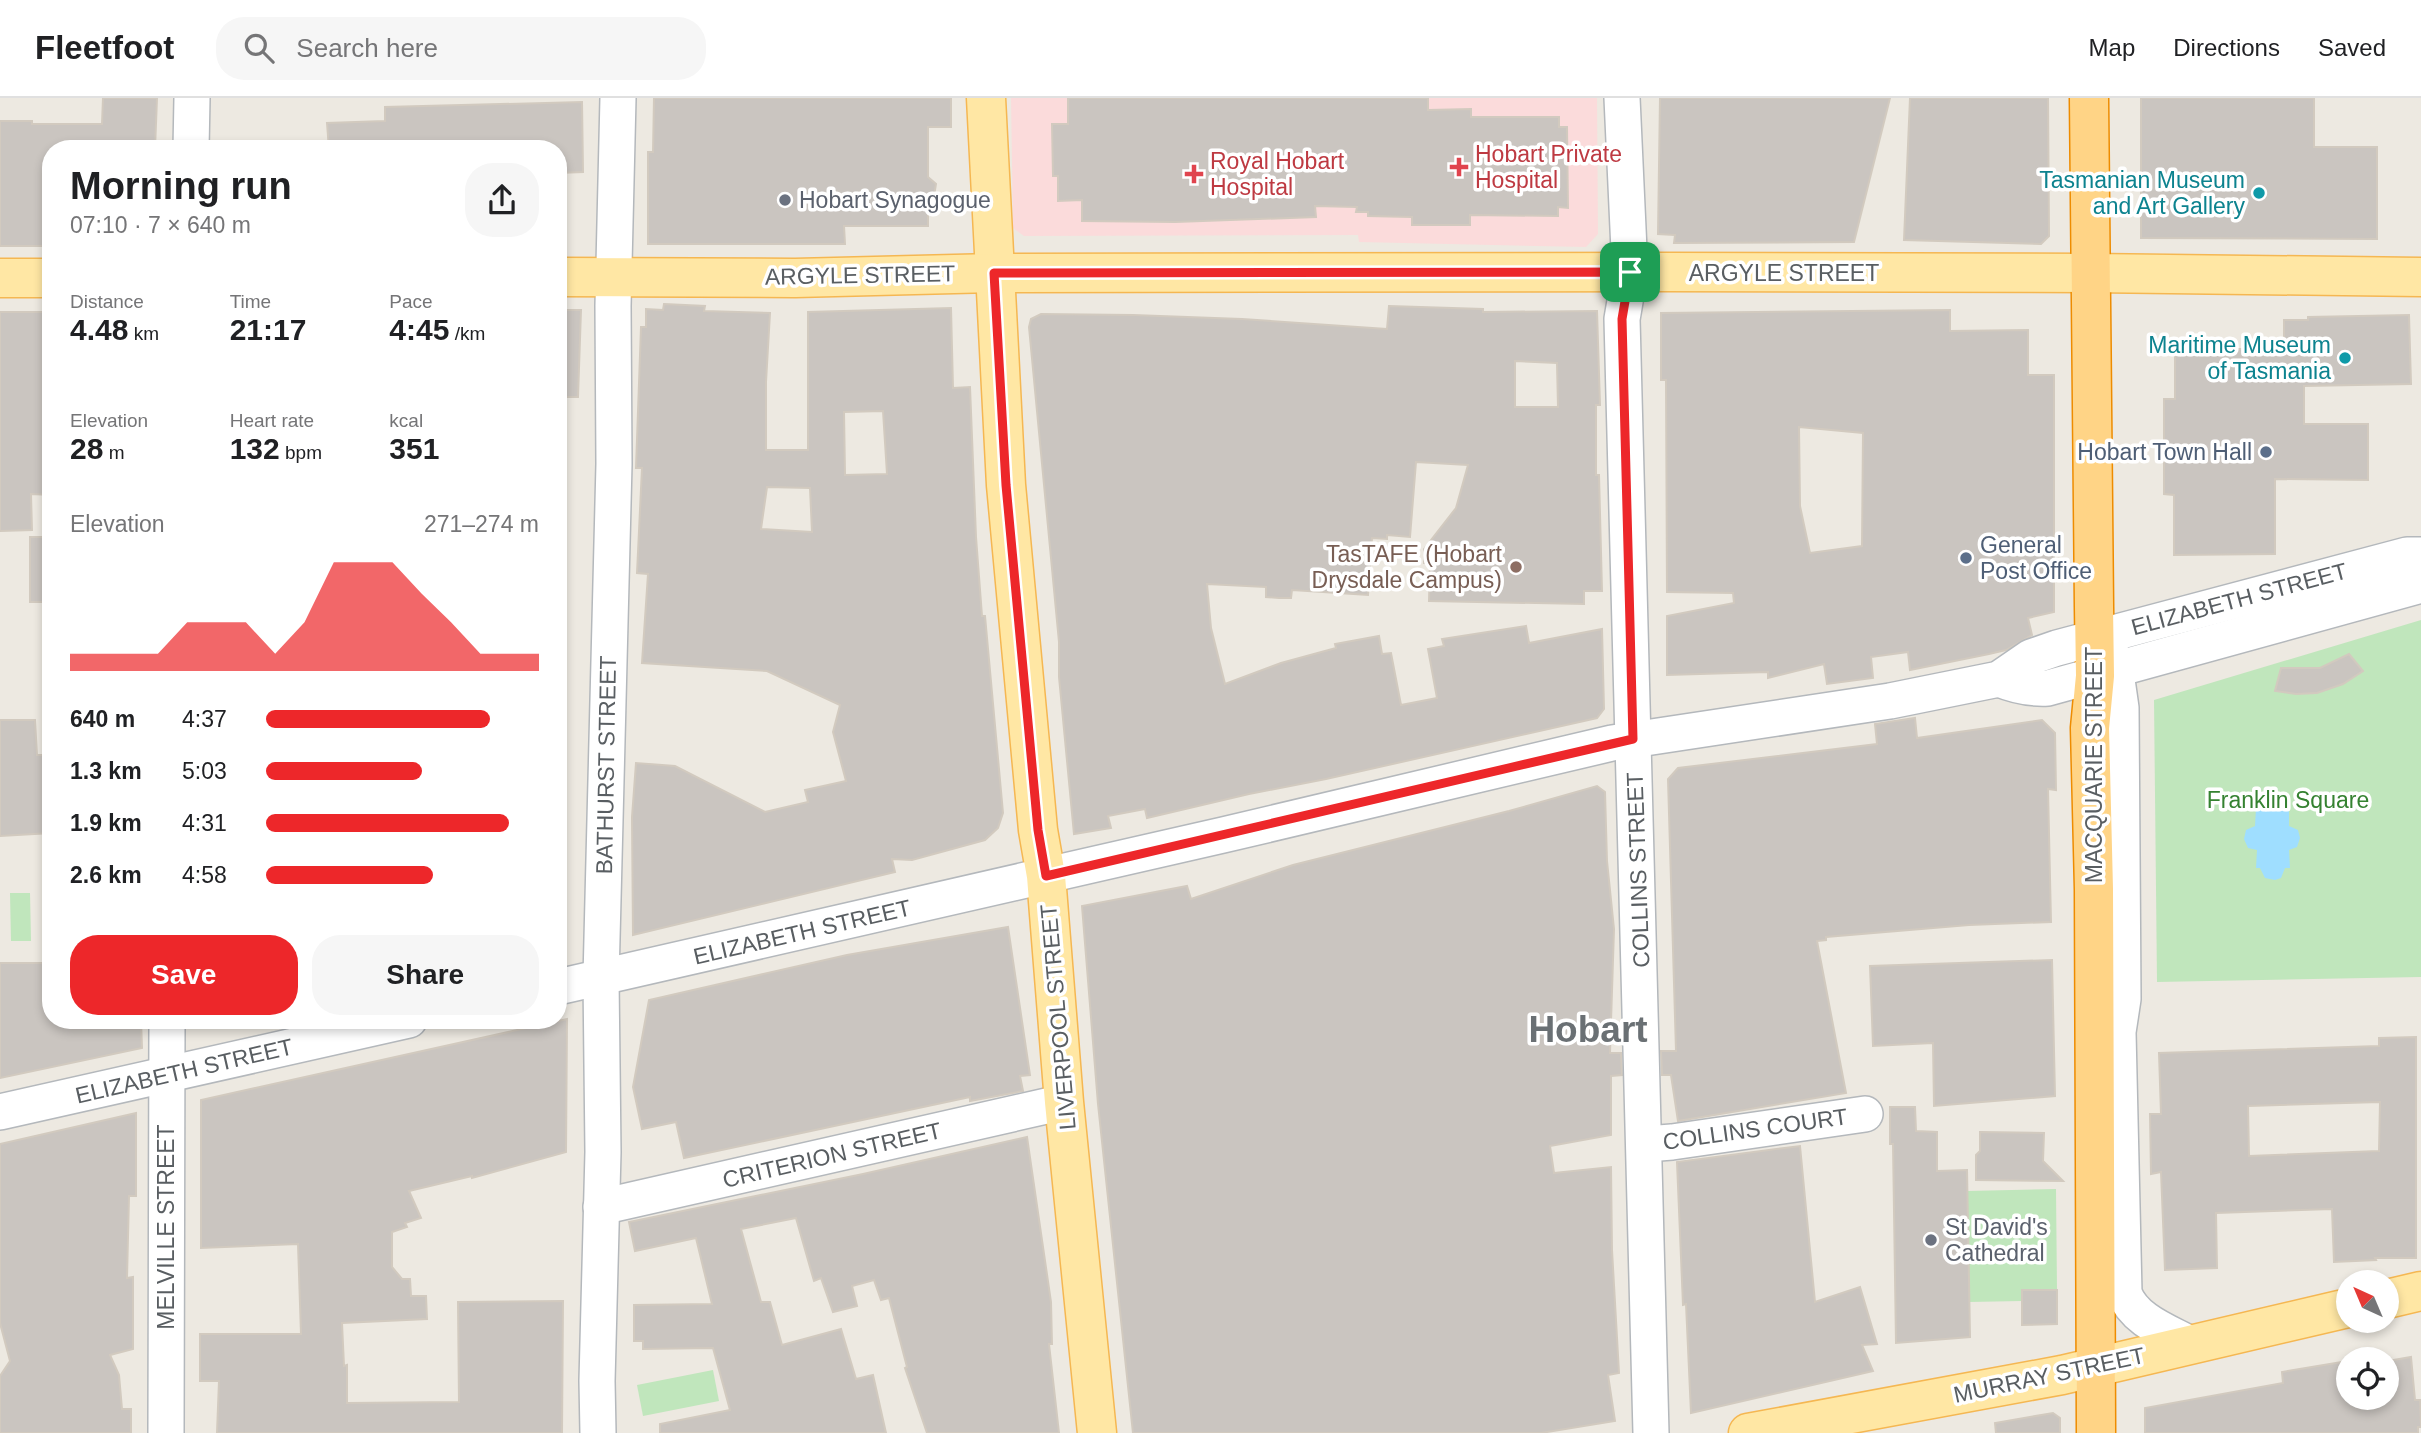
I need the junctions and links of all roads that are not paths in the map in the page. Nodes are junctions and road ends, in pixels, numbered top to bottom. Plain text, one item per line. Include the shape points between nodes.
1 (192, 98) edge
2 (618, 98) edge
3 (986, 98) edge
4 (1622, 98) edge
5 (2089, 98) edge
6 (191, 140) edge
7 (1630, 272) junction
8 (994, 273) junction
9 (2090, 273) junction
10 (567, 277) edge
11 (614, 277) junction
12 (2421, 277) edge
13 (0, 278) edge
14 (42, 278) edge
15 (2421, 555) edge
16 (2421, 585) edge
17 (2094, 638) junction
18 (2106, 672) junction
19 (1999, 679) junction
20 (1649, 736) junction
21 (1046, 876) junction
22 (601, 978) junction
23 (567, 985) edge
24 (167, 1029) edge
25 (368, 1029) edge
26 (165, 1074) junction
27 (1064, 1102) junction
28 (0, 1112) edge
29 (1865, 1114) dead end
30 (1646, 1144) junction
31 (601, 1207) junction
32 (2421, 1291) edge
33 (2399, 1296) edge
34 (2336, 1311) edge
35 (2190, 1344) junction
36 (2096, 1368) junction
37 (166, 1433) edge
38 (598, 1433) edge
39 (1097, 1433) edge
40 (1651, 1433) edge
41 (1748, 1433) edge
42 (2096, 1433) edge

1 - 6 street
2 - 11 street, BATHURST STREET
3 - 8 main road, LIVERPOOL STREET
4 - 7 street, COLLINS STREET
5 - 9 highway, MACQUARIE STREET
7 - 8 main road, ARGYLE STREET
7 - 9 main road, ARGYLE STREET
7 - 20 street, COLLINS STREET via 1622,319
7 - 20 street via 1642,317 1647,612 1655,729
8 - 11 main road, ARGYLE STREET
8 - 21 main road, LIVERPOOL STREET via 1006,485
9 - 12 main road, ARGYLE STREET
9 - 17 highway, MACQUARIE STREET
10 - 11 main road, ARGYLE STREET
11 - 22 street, BATHURST STREET via 614,477
13 - 14 main road
15 - 17 street, ELIZABETH STREET
16 - 18 street, ELIZABETH STREET
17 - 18 highway, MACQUARIE STREET
17 - 19 street, ELIZABETH STREET via 2031,657
18 - 19 street, ELIZABETH STREET via 2033,689
18 - 35 street via 2121,722 2123,999 2118,1032 2123,1284 2127,1301 2140,1315
18 - 36 highway, MACQUARIE STREET via 2090,728
19 - 20 street, ELIZABETH STREET via 1890,701
20 - 21 street, ELIZABETH STREET
20 - 30 street, COLLINS STREET
21 - 22 street, ELIZABETH STREET
21 - 27 main road, LIVERPOOL STREET
22 - 23 street, ELIZABETH STREET
22 - 31 street, BATHURST STREET
24 - 26 street, MELVILLE STREET
25 - 26 street, ELIZABETH STREET
26 - 28 street, ELIZABETH STREET
26 - 37 street, MELVILLE STREET
27 - 31 street, CRITERION STREET
27 - 39 main road, LIVERPOOL STREET
29 - 30 street, COLLINS COURT
30 - 40 street, COLLINS STREET
31 - 38 street, BATHURST STREET
32 - 33 main road
34 - 35 main road, MURRAY STREET
35 - 36 main road, MURRAY STREET
36 - 41 main road, MURRAY STREET
36 - 42 highway, MACQUARIE STREET

